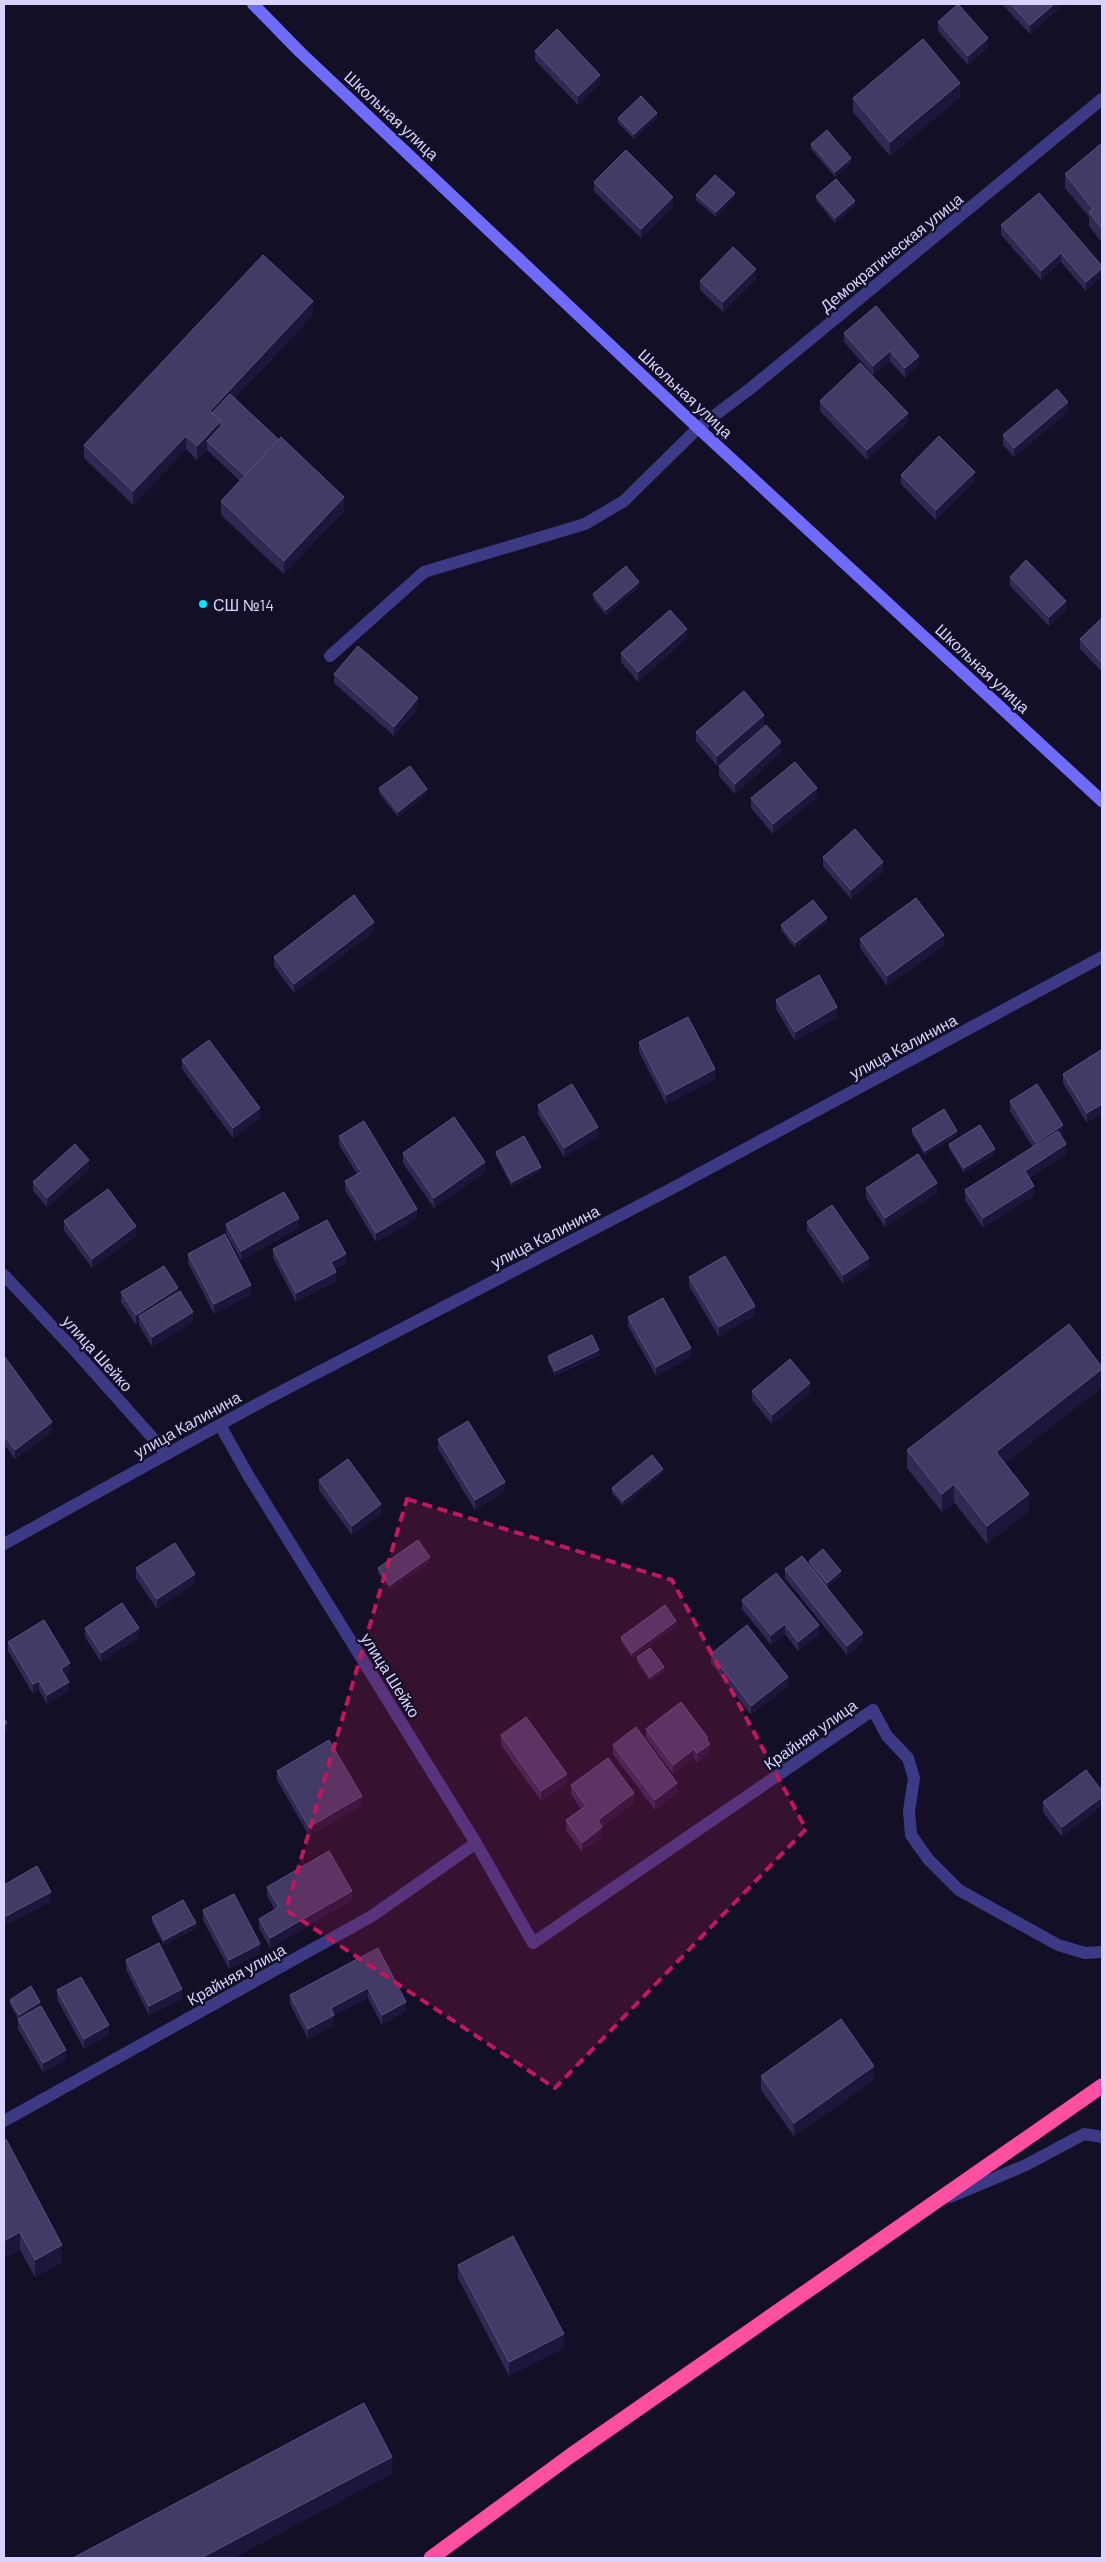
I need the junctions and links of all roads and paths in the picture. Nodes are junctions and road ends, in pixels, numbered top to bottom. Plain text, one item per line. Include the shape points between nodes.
1 (253, 4) edge
2 (1102, 99) edge
3 (698, 428) junction
4 (330, 656) dead end
5 (1102, 801) edge
6 (1102, 957) edge
7 (4, 1275) edge
8 (220, 1425) junction
9 (167, 1454) junction
10 (4, 1544) edge
11 (476, 1843) junction
12 (533, 1943) joint
13 (1102, 1952) edge
14 (1102, 2086) edge
15 (4, 2121) edge
16 (1102, 2137) edge
17 (932, 2204) junction
18 (431, 2558) edge

1 - 3 street, Школьная улица
2 - 3 street, Демократическая улица
3 - 4 street, Демократическая улица via 624,501 585,524 424,572
3 - 5 street, Школьная улица
6 - 8 street, улица Калинина via 669,1190
7 - 9 street, улица Шейко
8 - 9 street, улица Калинина
8 - 11 street, улица Шейко via 248,1476
9 - 10 street, улица Калинина
11 - 12 street, улица Шейко
11 - 15 street, Крайняя улица via 372,1916
12 - 13 street, Крайняя улица via 873,1710 887,1736 908,1758 914,1778 909,1811 911,1835 928,1858 959,1890 1058,1945 1085,1953
14 - 17 highway
16 - 17 street via 1084,2134 1026,2165
17 - 18 highway via 570,2456

